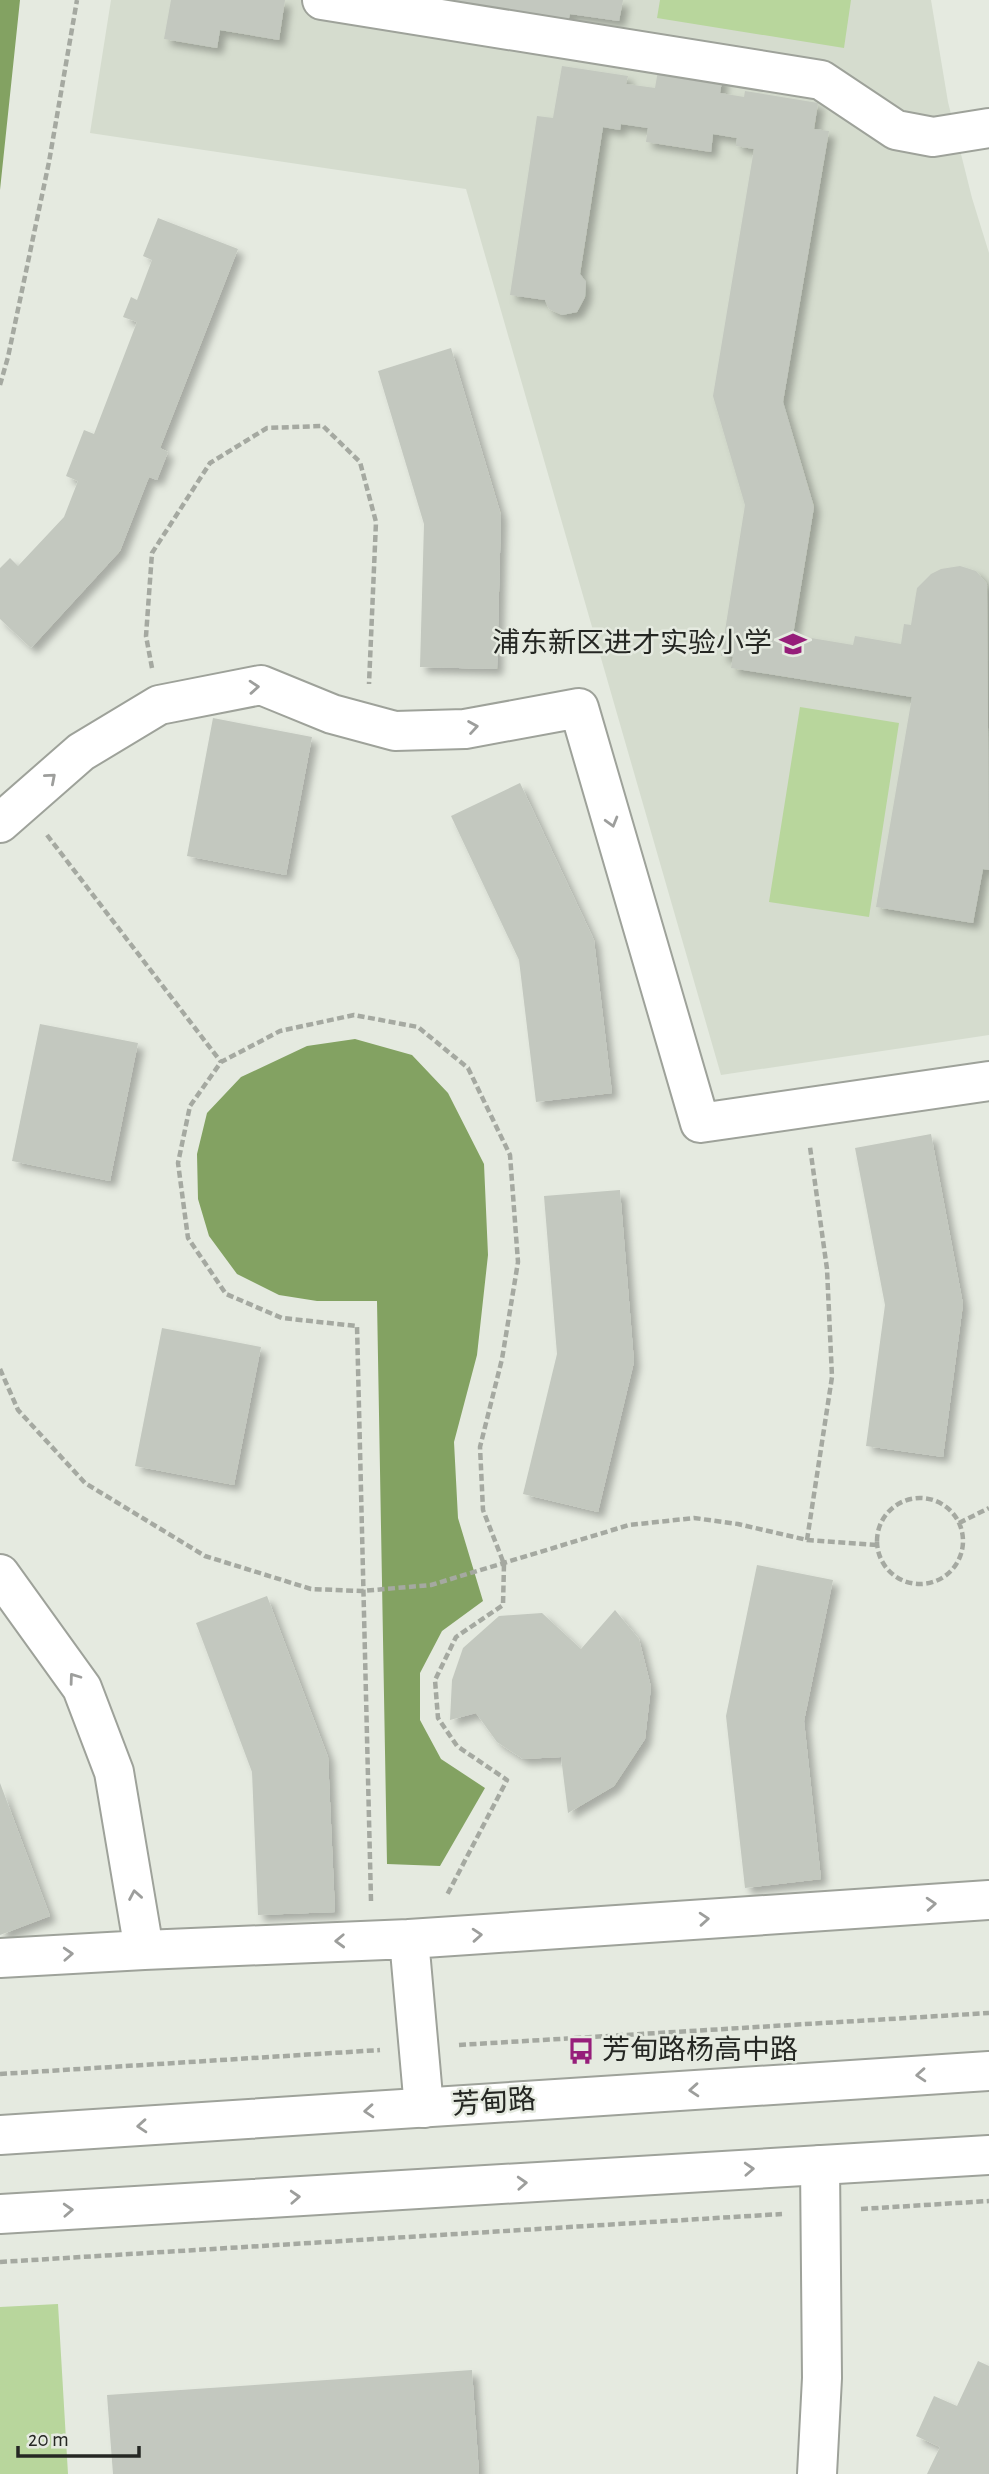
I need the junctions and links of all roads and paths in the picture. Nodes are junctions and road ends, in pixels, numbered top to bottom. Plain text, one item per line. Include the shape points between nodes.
1 (76, 0) edge
2 (322, 0) edge
3 (989, 128) edge
4 (0, 385) edge
5 (159, 705) junction
6 (367, 723) junction
7 (11, 813) edge
8 (221, 1062) junction
9 (989, 1081) edge
10 (804, 1108) junction
11 (0, 1369) edge
12 (989, 1507) edge
13 (958, 1523) junction
14 (807, 1540) junction
15 (877, 1545) junction
16 (504, 1564) junction
17 (0, 1574) edge
18 (362, 1591) junction
19 (989, 1900) edge
20 (402, 1939) junction
21 (144, 1950) junction
22 (0, 1958) edge
23 (989, 2013) edge
24 (419, 2048) junction
25 (989, 2071) edge
26 (0, 2074) edge
27 (424, 2108) junction
28 (0, 2135) edge
29 (989, 2155) edge
30 (820, 2165) junction
31 (989, 2201) edge
32 (821, 2211) junction
33 (0, 2214) edge
34 (0, 2262) edge
35 (817, 2474) edge

1 - 4 path via 49,162
2 - 3 main road via 821,80 896,130 908,133 933,137
5 -> 6 main road via 261,685
5 - 6 path via 146,636 152,553 210,463 267,428 323,426 360,462 376,522
7 -> 5 main road via 81,752
6 -> 10 main road via 395,731 465,729 579,708 700,1123
7 - 8 path
8 - 16 path via 280,1031 354,1015 418,1027 468,1068 510,1155 519,1262 480,1447 482,1510
8 - 18 path via 190,1106 178,1163 188,1238 226,1294 282,1318 357,1325
9 - 10 main road
10 - 14 path via 827,1269 832,1377
11 - 18 path via 18,1410 85,1483 205,1556 311,1589
12 - 13 path
13 - 15 path via 938,1502 909,1500 885,1516
13 - 15 path via 961,1551 948,1574 936,1581 910,1583 898,1578 880,1558
14 - 15 path
14 - 16 path via 694,1518 629,1525
16 - 18 path via 431,1585
16 - 20 path via 503,1605 456,1637 435,1680 438,1718 457,1746 507,1780
21 -> 17 main road via 114,1772 82,1688
18 - 20 path
20 -> 19 main road
20 -> 21 main road
20 - 24 main road
22 -> 21 main road
23 - 24 path
24 - 26 path
24 - 27 main road
25 -> 27 main road, 芳甸路
27 -> 28 main road, 芳甸路
29 - 30 main road
30 - 32 main road
33 -> 30 main road
31 - 32 path
32 - 34 path
32 - 35 main road via 822,2378

